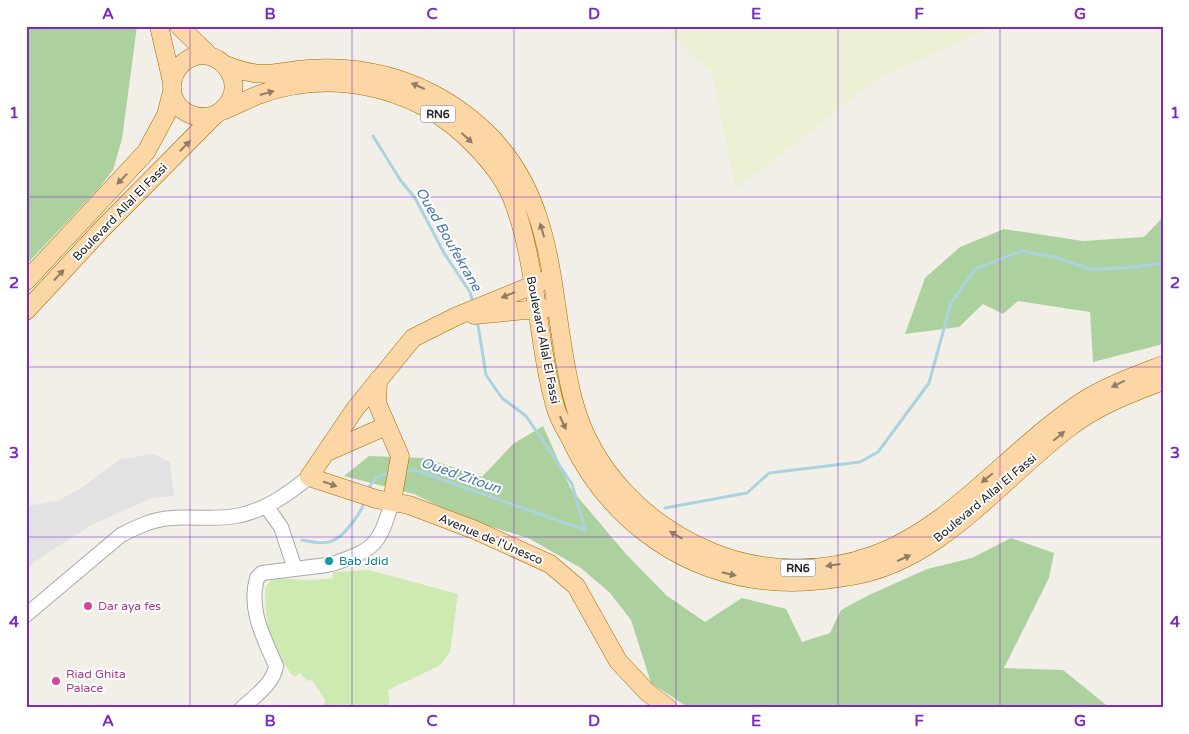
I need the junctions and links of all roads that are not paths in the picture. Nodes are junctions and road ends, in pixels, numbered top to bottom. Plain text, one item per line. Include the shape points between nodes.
1 (159, 26) edge
2 (179, 26) edge
3 (210, 56) junction
4 (226, 65) junction
5 (172, 87) junction
6 (219, 113) junction
7 (553, 278) junction
8 (26, 281) edge
9 (532, 285) junction
10 (536, 308) junction
11 (558, 308) junction
12 (26, 311) edge
13 (456, 316) junction
14 (1163, 365) edge
15 (378, 380) junction
16 (1163, 381) edge
17 (386, 426) junction
18 (326, 452) junction
19 (1024, 456) junction
20 (309, 477) junction
21 (388, 495) junction
22 (266, 506) junction
23 (873, 564) junction
24 (296, 569) junction
25 (26, 615) edge
26 (242, 708) edge
27 (668, 708) edge

1 - 5 main road
2 - 3 main road
3 - 4 main road, RN6
3 - 5 main road via 185,61 175,74
4 - 6 main road, RN6 via 234,80 234,89 228,105
7 -> 4 main road, Boulevard Allal El Fassi / RN6 via 529,191 506,154 447,101 404,80 362,70 306,69 257,75
5 - 6 main road, RN6 via 181,109 188,114 197,117
5 -> 8 main road, Boulevard Allal El Fassi via 166,115 146,152
6 -> 9 main road, Boulevard Allal El Fassi / RN6 via 259,95 308,84 359,85 398,94 418,103 458,129 502,178 521,227
12 -> 6 main road, Boulevard Allal El Fassi / RN6
7 - 9 main road
7 - 11 main road, Boulevard Allal El Fassi / RN6
9 - 10 main road, Boulevard Allal El Fassi / RN6
9 -> 13 main road
10 - 11 main road
10 - 13 main road
10 -> 23 main road, Boulevard Allal El Fassi / RN6 via 557,410 581,462 605,496 637,527 666,548 692,561 753,579 782,582 820,580
23 -> 11 main road, Boulevard Allal El Fassi / RN6 via 792,568 755,564 691,544 658,524 604,468 587,439 573,400
13 - 15 main road via 413,338
14 -> 19 main road, Boulevard Allal El Fassi / RN6 via 1087,398
15 - 17 main road via 377,403
15 - 18 main road
19 -> 16 main road, Boulevard Allal El Fassi / RN6 via 1097,410
17 - 18 main road
17 - 21 main road via 400,456
18 - 20 main road
19 - 23 main road, Boulevard Allal El Fassi / RN6 via 965,518 934,541 912,555
20 -> 21 main road, Avenue de l'Unesco via 352,492
20 - 22 street via 289,494
21 - 24 street via 384,529 379,538 359,555 330,565
21 - 27 main road, Avenue de l'Unesco via 550,564 576,586 618,660 647,692
22 - 24 street via 280,527
22 - 25 street via 235,516 172,518 136,527 121,535
24 - 26 street via 262,573 257,578 255,608 260,633 276,666 275,672

